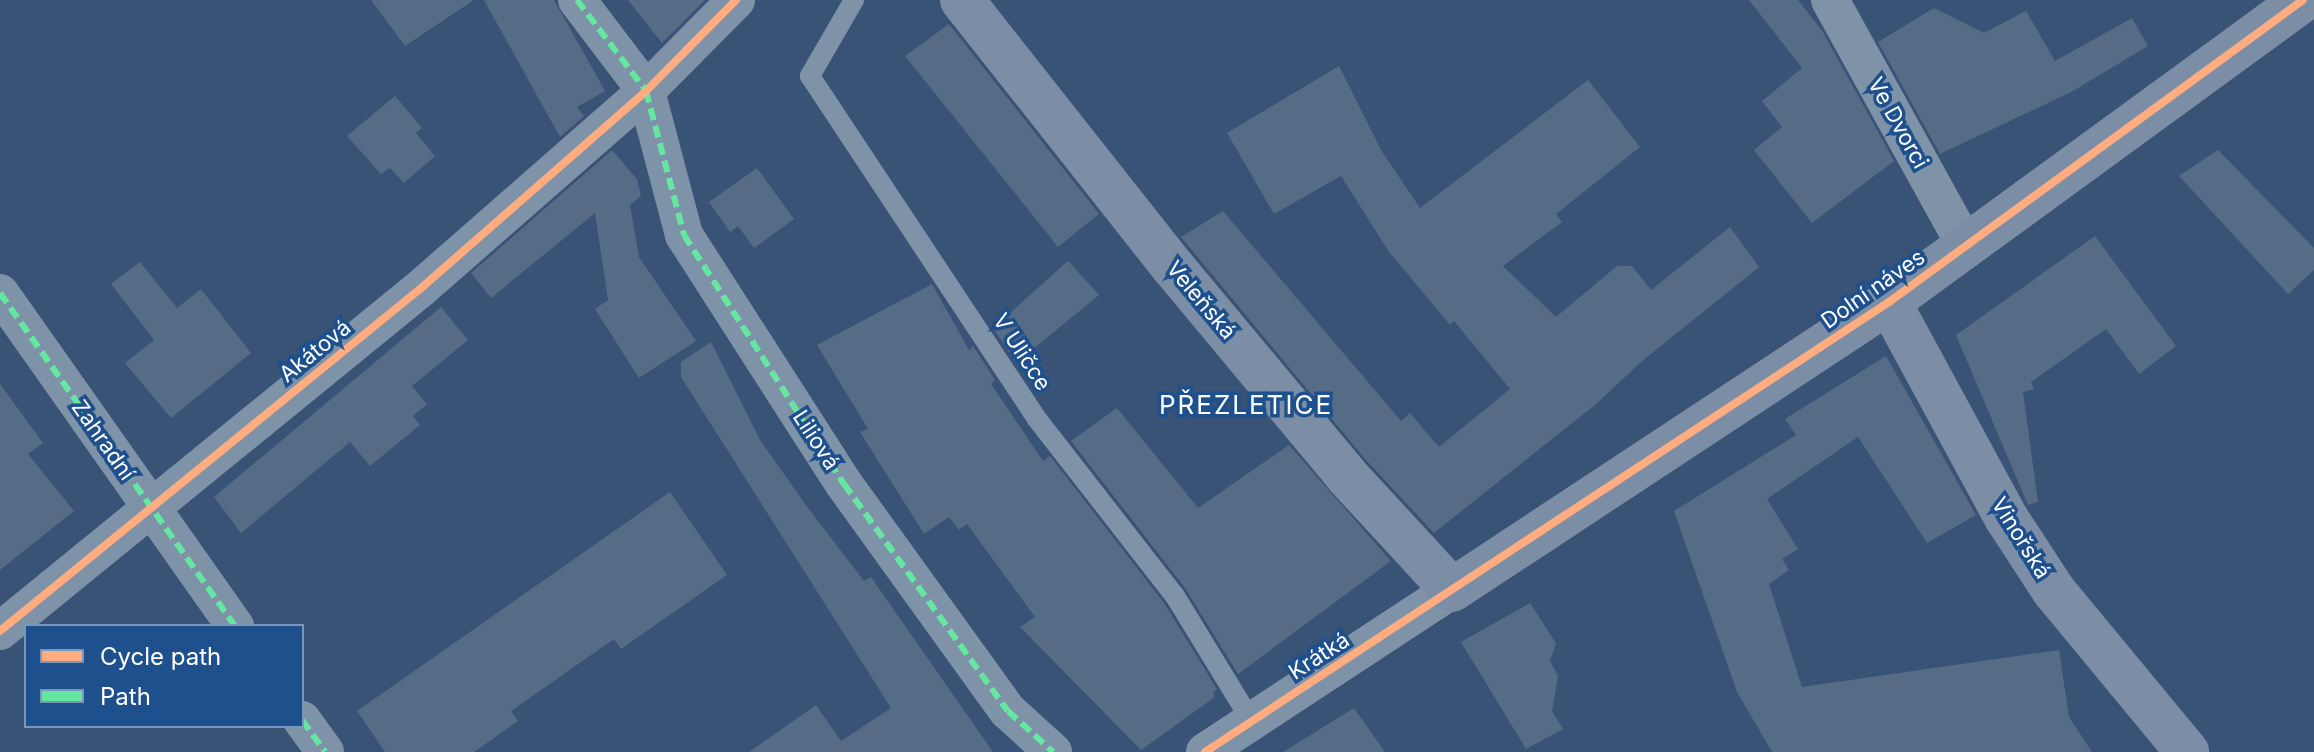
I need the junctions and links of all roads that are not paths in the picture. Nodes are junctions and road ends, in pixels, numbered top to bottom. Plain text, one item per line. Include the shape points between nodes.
1 (577, 0) edge
2 (736, 0) edge
3 (854, 0) edge
4 (962, 0) edge
5 (1830, 0) edge
6 (2303, 0) edge
7 (646, 91) junction
8 (1965, 245) junction
9 (0, 293) edge
10 (1889, 302) junction
11 (150, 508) junction
12 (1452, 590) junction
13 (234, 624) edge
14 (0, 631) edge
15 (1252, 722) junction
16 (304, 723) edge
17 (325, 752) edge
18 (1053, 752) edge
19 (1205, 752) edge
20 (2187, 752) edge

1 - 7 street
2 - 7 street, Akátová
3 - 15 lane, V Uličce via 810,76 1037,419 1175,596
4 - 12 street, Veleňská via 1192,291 1346,475
5 - 8 street, Ve Dvorci
6 - 8 street, Dolní náves
7 - 11 street, Akátová via 420,289
7 - 18 street, Liliová via 684,235 862,510 1008,711
8 - 10 street, Dolní náves
9 - 11 street, Zahradní
10 - 12 street, Dolní náves
10 - 20 street, Vinořská via 2007,519 2054,591
11 - 13 street, Zahradní
11 - 14 street, Akátová
12 - 15 street, Krátká
15 - 19 street, Krátká
16 - 17 street

